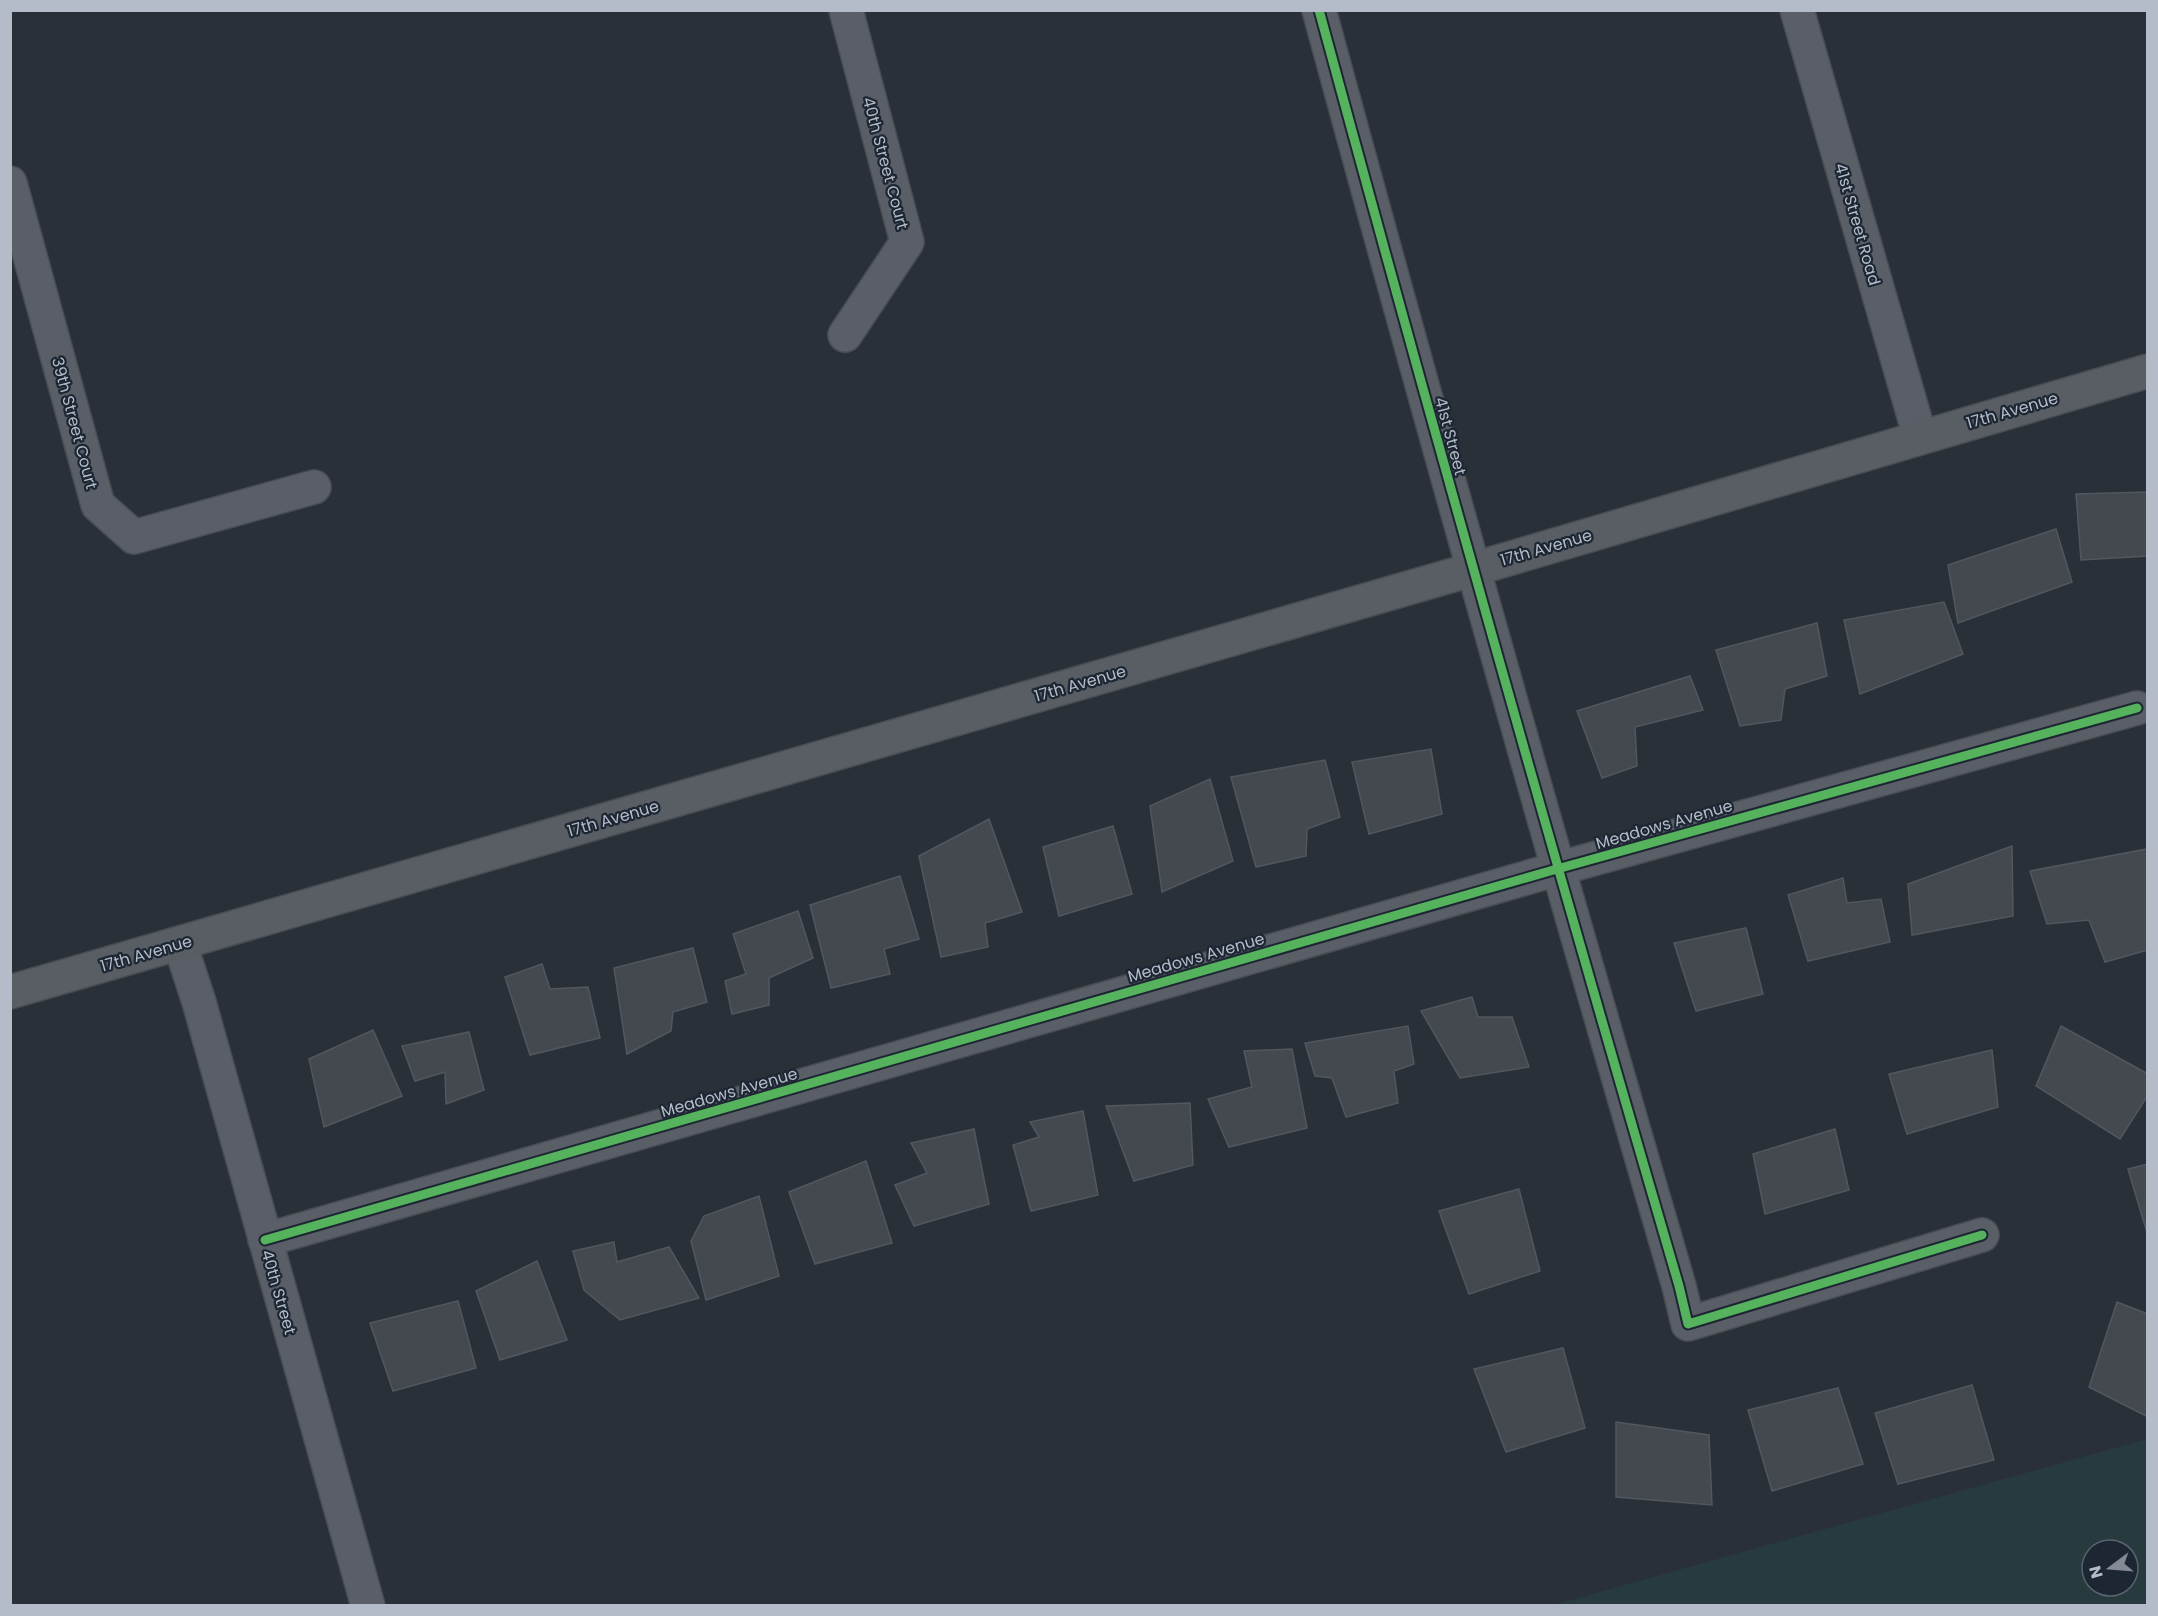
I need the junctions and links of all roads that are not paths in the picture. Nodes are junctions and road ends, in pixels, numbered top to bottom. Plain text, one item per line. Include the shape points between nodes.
1 (846, 10) edge
2 (1318, 10) edge
3 (1797, 10) edge
4 (10, 183) edge
5 (845, 335) dead end
6 (2148, 371) edge
7 (1920, 437) junction
8 (314, 487) dead end
9 (1474, 569) junction
10 (2137, 708) dead end
11 (1557, 869) junction
12 (180, 944) junction
13 (10, 992) edge
14 (1983, 1235) dead end
15 (265, 1240) junction
16 (368, 1605) edge

1 - 5 street, 40th Street Court via 907,242
2 - 9 street, 41st Street
3 - 7 street, 41st Street Road
4 - 8 street, 39th Street Court via 98,505 134,537
6 - 7 main road, 17th Avenue
7 - 9 main road, 17th Avenue
9 - 11 street, 41st Street
9 - 12 main road, 17th Avenue
10 - 11 street, Meadows Avenue
11 - 14 street, 41st Street via 1689,1324
11 - 15 street, Meadows Avenue
12 - 13 main road, 17th Avenue
12 - 15 street, 40th Street
15 - 16 street, 40th Street

